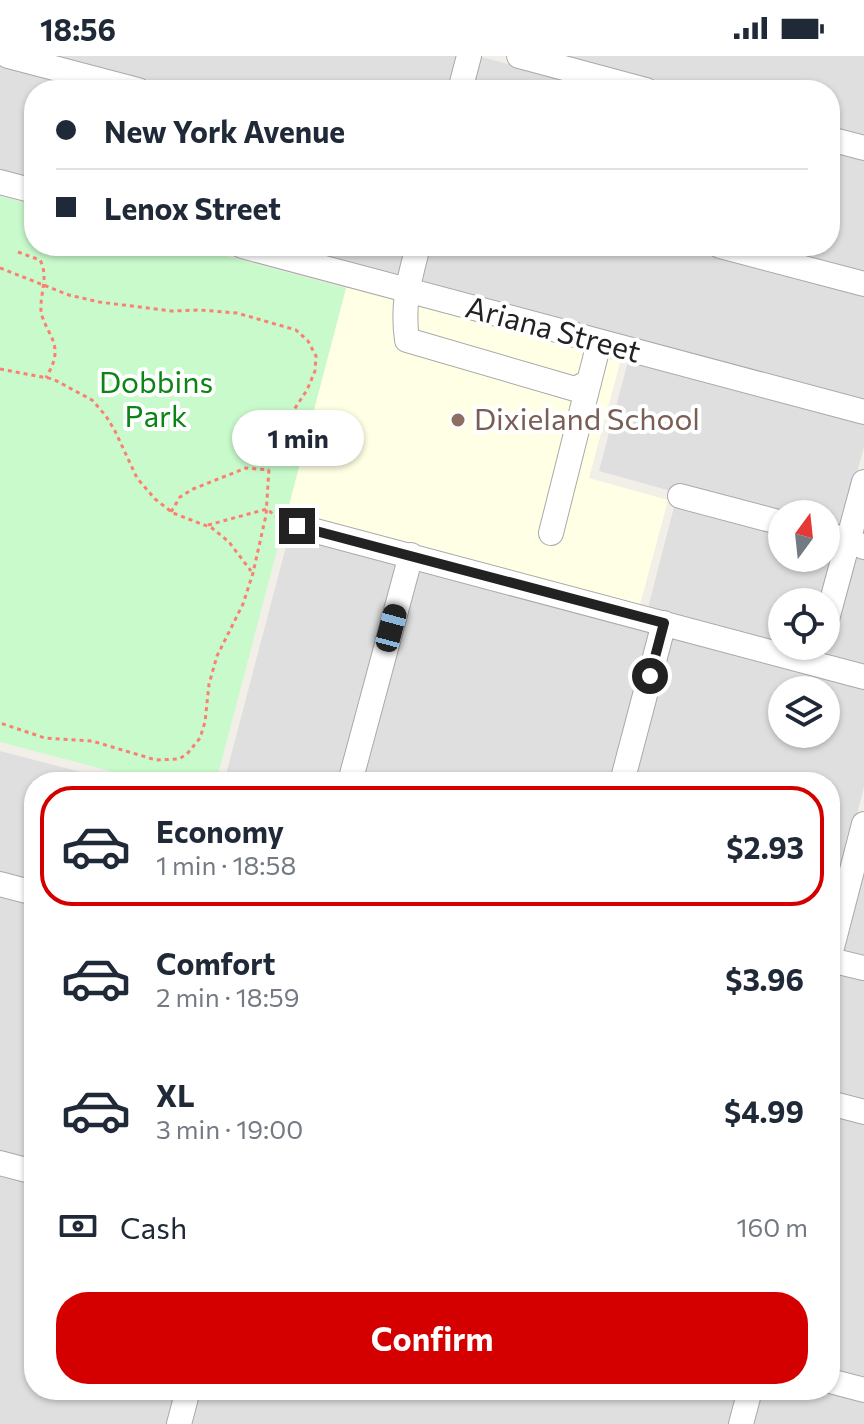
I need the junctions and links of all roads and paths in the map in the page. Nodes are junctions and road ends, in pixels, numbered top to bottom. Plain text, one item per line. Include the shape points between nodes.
1 (8, 56) edge
2 (469, 56) edge
3 (519, 56) edge
4 (100, 80) edge
5 (463, 80) edge
6 (609, 80) edge
7 (840, 142) edge
8 (864, 148) edge
9 (0, 182) edge
10 (24, 188) edge
11 (18, 252) dead end
12 (24, 254) edge
13 (29, 256) edge
14 (280, 256) edge
15 (415, 256) edge
16 (758, 256) edge
17 (0, 268) edge
18 (864, 284) edge
19 (44, 286) junction
20 (407, 289) junction
21 (599, 343) junction
22 (0, 369) edge
23 (46, 378) junction
24 (589, 382) junction
25 (864, 412) edge
26 (269, 470) junction
27 (864, 482) edge
28 (680, 496) dead end
29 (267, 509) junction
30 (171, 512) junction
31 (768, 519) edge
32 (205, 526) junction
33 (297, 526) joint
34 (551, 533) dead end
35 (846, 540) edge
36 (411, 555) junction
37 (253, 573) junction
38 (834, 588) edge
39 (664, 623) junction
40 (768, 645) edge
41 (828, 660) edge
42 (864, 677) edge
43 (0, 723) edge
44 (353, 772) edge
45 (625, 772) edge
46 (864, 824) edge
47 (0, 884) edge
48 (24, 890) edge
49 (840, 919) edge
50 (840, 961) edge
51 (864, 968) edge
52 (840, 1106) edge
53 (864, 1112) edge
54 (0, 1163) edge
55 (24, 1169) edge
56 (840, 1384) edge
57 (864, 1390) edge
58 (185, 1400) edge
59 (747, 1400) edge
60 (179, 1424) edge
61 (741, 1424) edge

1 - 4 street
2 - 5 street
3 - 6 street
7 - 8 street
9 - 10 street
11 - 12 path
13 - 19 path via 40,260 45,270
14 - 20 street, Ariana Street
15 - 20 street
16 - 18 street
17 - 19 path
19 - 23 path via 43,320 56,350
19 - 26 path via 99,302 237,313 296,330 316,356 315,371 276,437
20 - 21 street, Ariana Street
20 - 24 street via 407,340 575,389
21 - 24 street
21 - 25 street, Ariana Street
22 - 23 path
23 - 30 path via 92,400 115,431 137,478
24 - 34 street
26 - 29 path
26 - 30 path via 246,468 193,489
27 - 35 street
28 - 31 street
29 - 32 path
29 - 33 path
29 - 37 path
30 - 32 path
32 - 37 path via 229,542
33 - 36 street
35 - 38 street
36 - 39 street
36 - 44 street
37 - 43 path via 217,656 200,738 179,759 156,760 92,741 45,738
39 - 40 street
39 - 45 street
41 - 42 street
46 - 49 street
47 - 48 street
50 - 51 street
52 - 53 street
54 - 55 street
56 - 57 street
58 - 60 street
59 - 61 street

